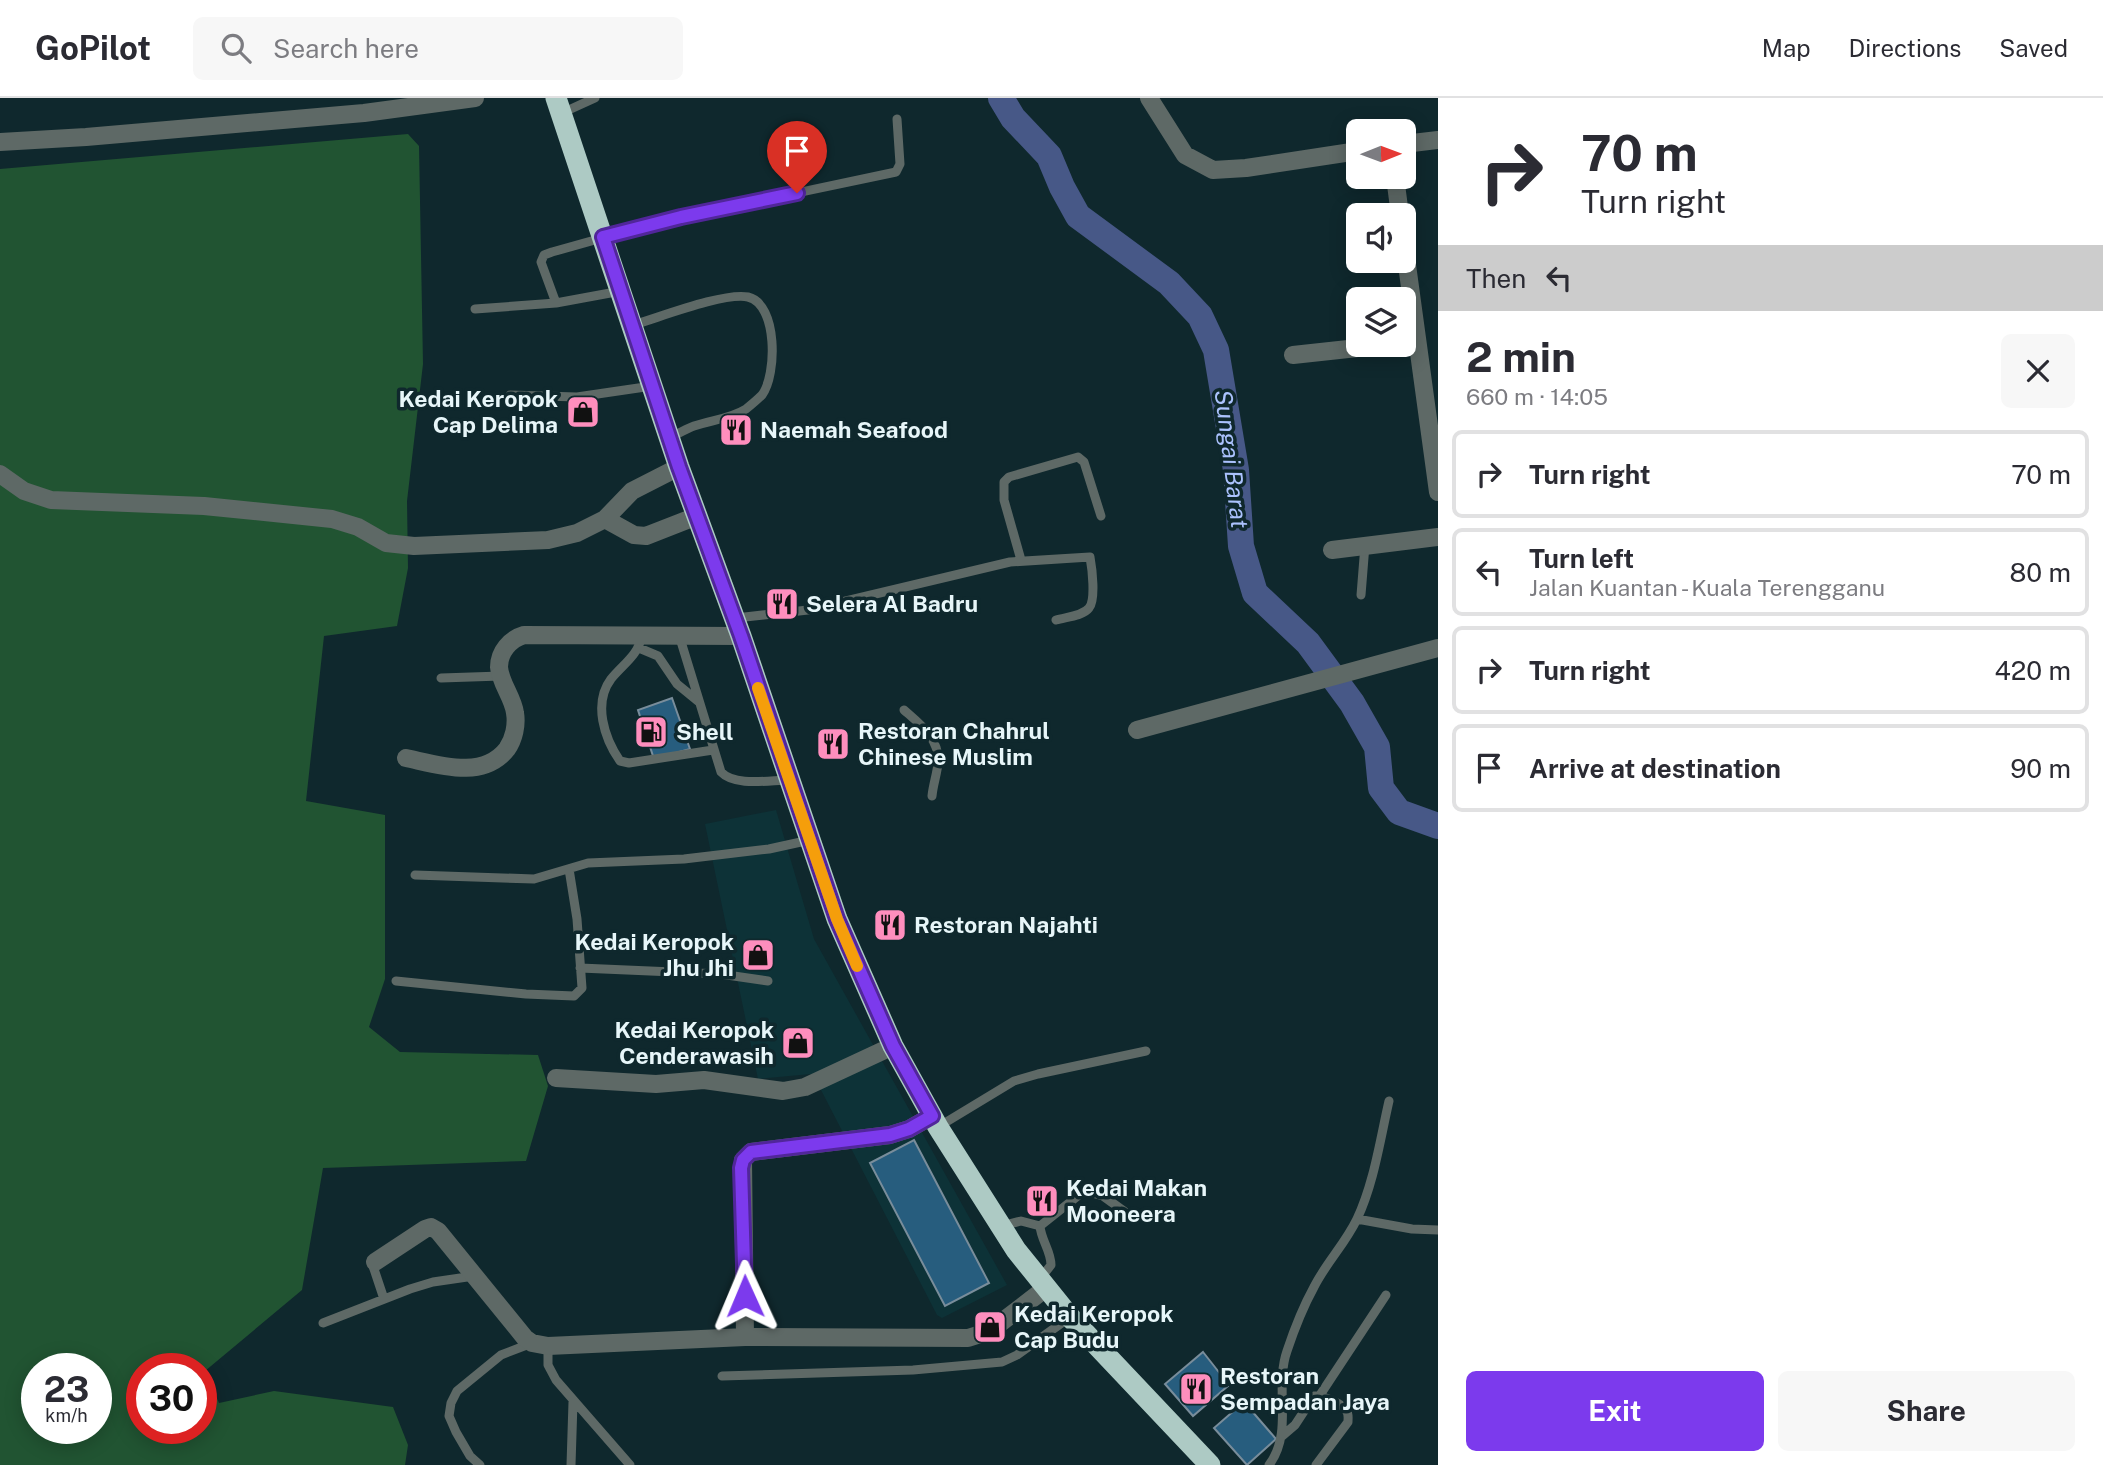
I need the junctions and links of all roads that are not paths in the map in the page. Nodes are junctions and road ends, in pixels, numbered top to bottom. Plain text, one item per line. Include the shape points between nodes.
1 (475, 98) edge
2 (595, 98) edge
3 (1149, 98) edge
4 (558, 106) edge
5 (897, 119) dead end
6 (1438, 140) edge
7 (0, 142) edge
8 (1416, 143) edge
9 (1346, 153) edge
10 (603, 237) junction
11 (621, 291) junction
12 (556, 303) junction
13 (475, 309) dead end
14 (633, 325) junction
15 (1346, 349) edge
16 (1293, 355) dead end
17 (1413, 357) edge
18 (653, 386) junction
19 (510, 395) dead end
20 (670, 438) junction
21 (679, 467) junction
22 (0, 474) edge
23 (1438, 492) edge
24 (697, 516) junction
25 (1101, 516) dead end
26 (605, 519) junction
27 (1438, 537) edge
28 (1365, 545) junction
29 (1332, 550) dead end
30 (1021, 560) junction
31 (1361, 595) dead end
32 (1056, 620) dead end
33 (737, 627) junction
34 (679, 635) junction
35 (641, 641) junction
36 (1438, 648) edge
37 (501, 676) junction
38 (441, 678) dead end
39 (699, 702) junction
40 (904, 710) dead end
41 (1138, 730) dead end
42 (713, 750) junction
43 (405, 758) dead end
44 (789, 780) junction
45 (932, 796) dead end
46 (810, 840) junction
47 (569, 869) junction
48 (415, 875) dead end
49 (580, 968) junction
50 (396, 981) dead end
51 (768, 981) dead end
52 (893, 1046) junction
53 (1146, 1051) dead end
54 (556, 1078) dead end
55 (1389, 1101) dead end
56 (935, 1122) junction
57 (1132, 1217) dead end
58 (1357, 1219) junction
59 (1041, 1226) junction
60 (1000, 1227) junction
61 (1438, 1230) edge
62 (375, 1262) joint
63 (474, 1276) junction
64 (1043, 1284) junction
65 (1386, 1295) dead end
66 (384, 1298) junction
67 (1070, 1317) junction
68 (323, 1323) dead end
69 (745, 1337) junction
70 (540, 1345) junction
71 (722, 1376) dead end
72 (1320, 1395) junction
73 (573, 1402) junction
74 (1281, 1437) junction
75 (480, 1465) edge
76 (572, 1465) edge
77 (630, 1465) edge
78 (1210, 1465) edge
79 (1269, 1465) edge
80 (1316, 1465) edge

1 - 7 street via 406,108
2 - 4 lane
3 - 9 street via 1185,155 1213,170
4 - 10 highway
5 - 10 lane via 900,164 896,172
6 - 8 street
10 - 11 highway
10 - 12 lane via 544,255 541,262
11 - 12 lane
11 - 14 highway
12 - 13 lane
14 - 18 highway
14 - 20 lane via 747,297 755,300 768,320 773,350 762,394 744,410
15 - 16 street
17 - 23 street
18 - 19 lane via 577,397
18 - 20 highway
20 - 21 highway
21 - 24 highway
21 - 26 street via 632,491
22 - 26 street via 24,491 51,500 204,506 343,520 399,545 548,540
24 - 26 street via 646,536 634,535
24 - 33 highway
25 - 30 lane via 1084,462 1078,457 1009,477 1004,482 1003,500
27 - 28 street
28 - 29 street
28 - 31 lane
30 - 32 lane via 1090,557 1091,607
30 - 33 lane
33 - 34 street
33 - 44 highway
34 - 35 street
34 - 39 lane
35 - 37 street via 524,635 515,638 503,653
35 - 39 lane via 677,684
35 - 42 lane via 603,692 602,722 620,761
36 - 41 street
37 - 38 lane
37 - 43 street via 516,724 510,745 499,759 477,768
39 - 42 lane
40 - 45 lane via 933,740 938,766
42 - 44 lane via 721,772 730,778
44 - 46 highway
46 - 47 lane via 769,849 588,863
46 - 52 highway via 837,919
47 - 48 lane via 534,879
47 - 49 lane
49 - 50 lane via 582,988 574,996
49 - 51 lane via 720,974
52 - 54 street via 805,1087 783,1091 704,1080 656,1084
52 - 56 highway
53 - 56 lane via 1014,1081
55 - 58 lane
56 - 60 highway
56 - 69 street via 890,1135 751,1152 743,1160
57 - 59 lane via 1103,1196 1084,1191
58 - 61 lane
58 - 74 lane via 1314,1285 1286,1352
59 - 60 lane via 1021,1222
59 - 64 lane via 1051,1257
60 - 64 highway
62 - 63 street via 431,1227
62 - 66 lane
63 - 66 lane via 433,1282
63 - 70 street via 515,1327
64 - 67 highway
64 - 69 street via 990,1332 968,1338
65 - 72 lane
66 - 68 lane
67 - 71 lane via 1002,1362 913,1370
67 - 78 highway
69 - 70 street
70 - 73 lane via 556,1380
70 - 75 lane via 501,1355 457,1391 451,1403 449,1416 456,1432
72 - 74 lane via 1310,1400 1295,1426
72 - 80 lane via 1349,1414 1348,1422
73 - 76 lane
73 - 77 lane
74 - 79 lane

